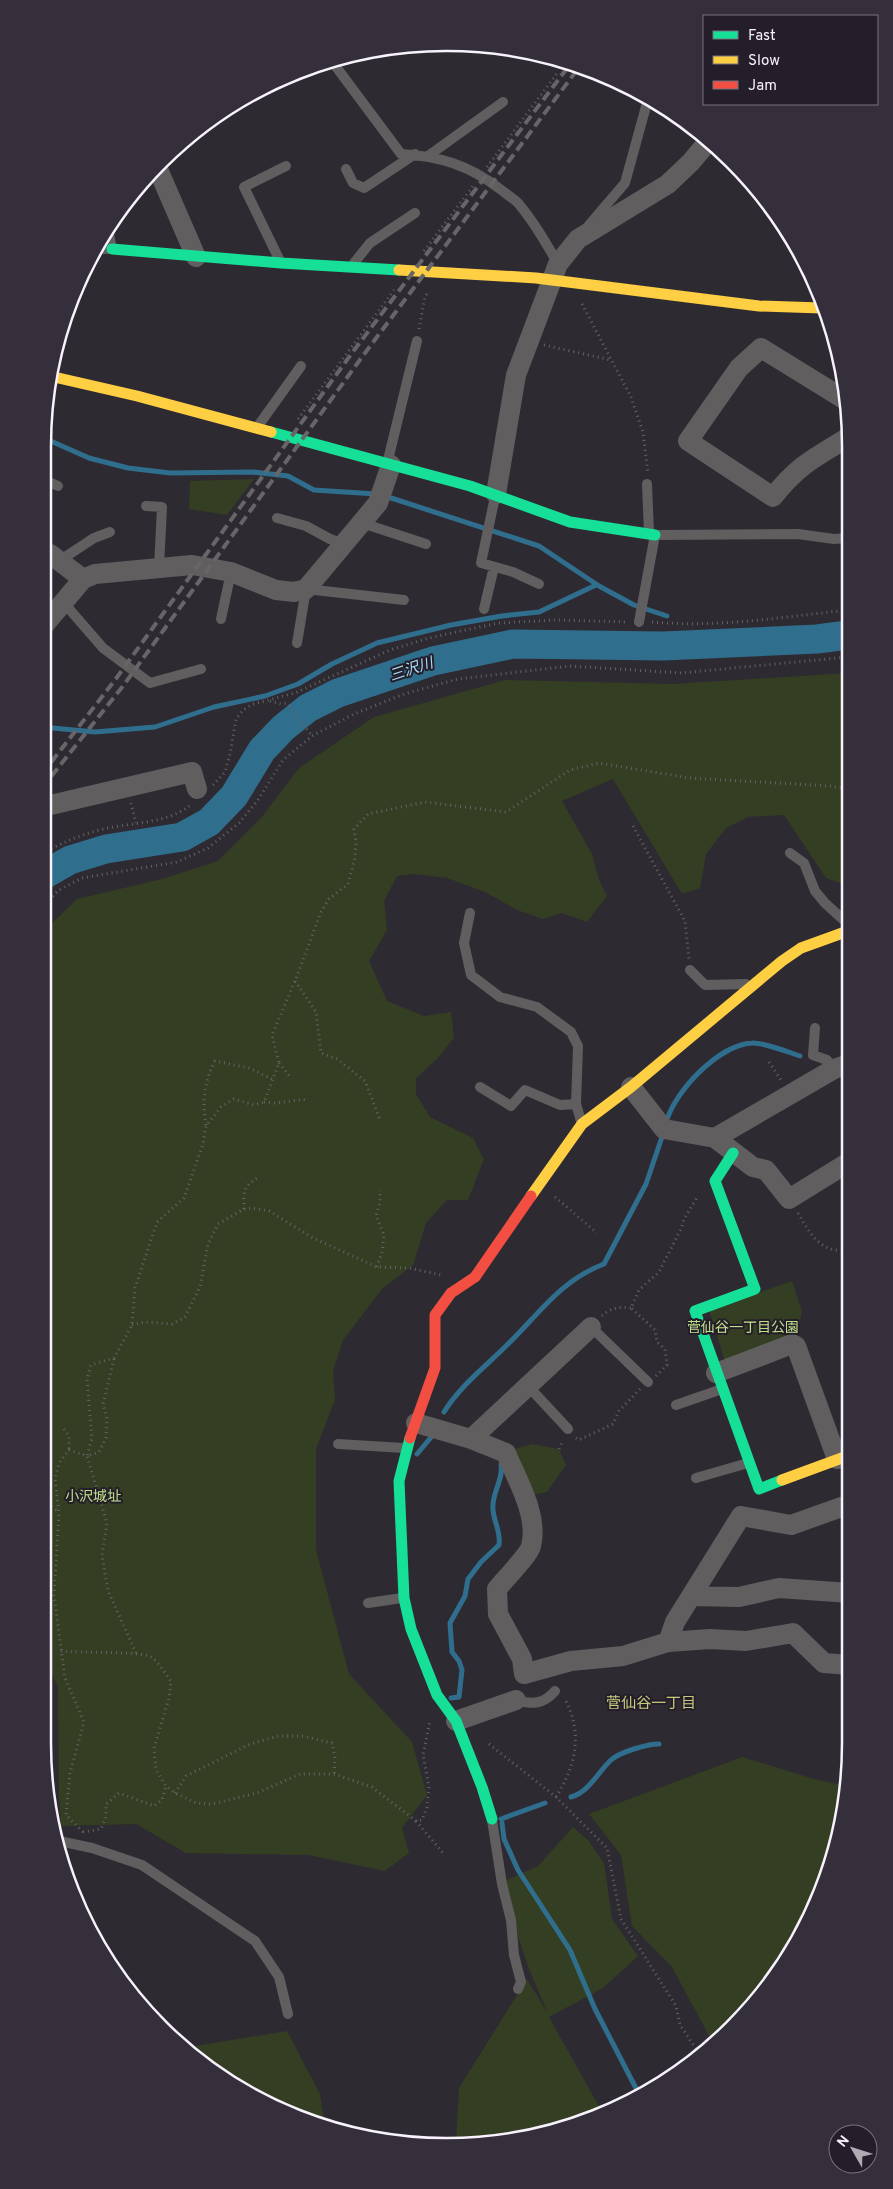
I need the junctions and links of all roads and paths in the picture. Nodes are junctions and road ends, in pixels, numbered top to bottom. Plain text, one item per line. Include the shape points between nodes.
1 (336, 67) edge
2 (503, 102) dead end
3 (646, 105) edge
4 (704, 146) edge
5 (415, 154) junction
6 (428, 156) junction
7 (286, 166) dead end
8 (346, 169) dead end
9 (160, 174) edge
10 (415, 212) dead end
11 (110, 239) edge
12 (578, 240) junction
13 (104, 249) edge
14 (112, 249) junction
15 (196, 257) junction
16 (281, 263) junction
17 (352, 266) junction
18 (439, 272) junction
19 (555, 272) junction
20 (575, 283) junction
21 (817, 308) edge
22 (417, 341) joint
23 (529, 342) junction
24 (611, 360) junction
25 (302, 366) dead end
26 (58, 378) edge
27 (838, 396) edge
28 (256, 428) junction
29 (842, 441) edge
30 (389, 465) junction
31 (51, 483) edge
32 (647, 484) joint
33 (58, 486) dead end
34 (496, 494) junction
35 (146, 506) dead end
36 (277, 518) dead end
37 (362, 523) junction
38 (110, 532) dead end
39 (652, 535) junction
40 (842, 539) edge
41 (344, 544) junction
42 (426, 544) dead end
43 (51, 556) edge
44 (51, 557) edge
45 (159, 567) junction
46 (494, 567) junction
47 (231, 572) junction
48 (83, 579) junction
49 (539, 584) dead end
50 (306, 589) junction
51 (404, 600) dead end
52 (64, 603) junction
53 (484, 609) dead end
54 (842, 611) edge
55 (51, 618) edge
56 (221, 619) dead end
57 (639, 622) junction
58 (297, 643) dead end
59 (842, 658) edge
60 (201, 669) dead end
61 (312, 736) junction
62 (842, 788) edge
63 (197, 789) dead end
64 (51, 805) edge
65 (633, 826) dead end
66 (790, 853) dead end
67 (51, 898) edge
68 (470, 914) dead end
69 (842, 919) edge
70 (842, 933) edge
71 (690, 970) joint
72 (295, 981) junction
73 (755, 984) junction
74 (816, 1028) dead end
75 (769, 1062) dead end
76 (279, 1063) junction
77 (841, 1067) edge
78 (291, 1078) dead end
79 (274, 1080) junction
80 (631, 1086) junction
81 (480, 1087) dead end
82 (789, 1094) junction
83 (308, 1099) dead end
84 (264, 1102) junction
85 (576, 1104) junction
86 (380, 1120) dead end
87 (582, 1124) junction
88 (206, 1126) junction
89 (715, 1138) junction
90 (733, 1153) junction
91 (842, 1166) edge
92 (259, 1177) dead end
93 (715, 1181) junction
94 (541, 1185) junction
95 (380, 1190) dead end
96 (789, 1199) junction
97 (244, 1209) junction
98 (598, 1233) dead end
99 (842, 1251) edge
100 (377, 1267) junction
101 (457, 1288) junction
102 (631, 1308) junction
103 (132, 1325) junction
104 (591, 1327) junction
105 (114, 1358) junction
106 (719, 1381) junction
107 (648, 1382) junction
108 (528, 1386) junction
109 (676, 1405) dead end
110 (416, 1423) junction
111 (64, 1429) dead end
112 (568, 1430) junction
113 (471, 1439) junction
114 (338, 1444) dead end
115 (406, 1448) junction
116 (559, 1449) dead end
117 (69, 1450) junction
118 (842, 1452) edge
119 (87, 1456) junction
120 (842, 1458) edge
121 (749, 1462) junction
122 (696, 1478) dead end
123 (842, 1507) edge
124 (51, 1508) edge
125 (59, 1512) junction
126 (842, 1592) edge
127 (691, 1596) junction
128 (404, 1598) junction
129 (368, 1603) dead end
130 (668, 1642) junction
131 (61, 1652) junction
132 (136, 1653) junction
133 (842, 1664) edge
134 (555, 1691) joint
135 (442, 1700) junction
136 (516, 1700) joint
137 (456, 1721) junction
138 (484, 1740) dead end
139 (334, 1774) junction
140 (166, 1786) junction
141 (175, 1793) junction
142 (556, 1797) junction
143 (492, 1818) joint
144 (416, 1821) junction
145 (83, 1832) junction
146 (64, 1842) edge
147 (79, 1846) junction
148 (442, 1853) dead end
149 (518, 1989) dead end
150 (288, 2014) dead end
151 (696, 2049) edge

1 - 5 lane via 400,154
2 - 6 lane
3 - 12 lane via 625,182
4 - 12 street via 668,184
5 - 6 lane
5 - 8 lane via 364,188 353,183
6 - 19 lane via 467,167 517,202 536,227
7 - 16 lane via 244,187
9 - 15 street
10 - 17 lane via 370,243
11 - 14 lane
12 - 19 street
13 - 14 lane
14 - 15 street
15 - 16 street
16 - 17 street
17 - 18 street
18 - 19 street via 536,278
18 - 22 path via 425,297
19 - 20 street
19 - 23 street
20 - 21 street via 759,306
20 - 24 path via 576,294
22 - 30 lane
23 - 24 path
23 - 34 street via 516,375
24 - 32 path via 631,397 643,432
25 - 28 lane
26 - 28 street
27 - 29 street via 761,348 739,368 688,441 773,497 802,465
28 - 30 street
30 - 34 street
30 - 37 street via 380,496
31 - 33 lane
32 - 39 lane
34 - 39 street via 570,522
34 - 46 lane via 481,563
35 - 45 lane via 162,507
36 - 41 lane via 306,526
37 - 41 street
37 - 42 lane
38 - 43 lane
39 - 40 lane via 798,534
39 - 57 lane
41 - 50 street
44 - 48 street
45 - 47 street via 192,565
45 - 48 street via 95,574
46 - 49 lane
46 - 53 lane
47 - 50 street via 276,590 294,592
47 - 56 lane
48 - 52 street
50 - 51 lane
50 - 58 lane
52 - 55 street
52 - 60 lane via 103,648 150,683
54 - 57 path via 742,622
57 - 61 path via 556,620 498,623 390,650 312,686 270,700 288,703
59 - 61 path via 681,672 570,666 498,673 458,679 404,694 354,714
61 - 67 path via 283,760 239,823 208,848 177,862 82,878
62 - 72 path via 689,778 599,763 570,770 506,812 426,802 368,814 354,829 355,858 348,884 329,899 320,912
63 - 64 street via 192,772
65 - 71 path via 685,921
66 - 69 lane via 804,862 815,891
68 - 85 lane via 464,943 471,975 500,997 537,1007 571,1032 578,1046
70 - 73 street via 801,948
71 - 73 lane via 705,985
72 - 76 path via 272,1035
72 - 86 path via 316,1012 321,1053 337,1059 364,1081
73 - 80 street
74 - 77 lane via 813,1056
75 - 82 path
76 - 78 path
76 - 79 path
77 - 82 street
79 - 84 path
79 - 88 path via 249,1068 215,1061 207,1075 203,1108
80 - 87 street
80 - 89 street via 664,1129
81 - 85 lane via 511,1106 525,1090 560,1105
82 - 89 street
83 - 84 path
84 - 88 path via 254,1105 234,1099 221,1107
85 - 87 lane
87 - 94 street
88 - 103 path via 184,1198 157,1222 136,1288
89 - 90 street
90 - 93 street
90 - 96 street via 753,1167 766,1170
91 - 96 street
92 - 97 path via 244,1190
93 - 102 path via 694,1200 659,1272 639,1290
93 - 106 street via 755,1289 695,1312
94 - 98 path
94 - 101 street via 475,1278
95 - 100 path via 376,1216 384,1235
96 - 99 path via 806,1227 824,1247
97 - 100 path via 269,1211 313,1238
97 - 103 path via 218,1224 208,1244 200,1287 185,1317 172,1324 146,1322
100 - 101 path via 409,1268 446,1276
101 - 110 street via 435,1315 435,1368
102 - 104 path via 607,1311
102 - 107 path via 655,1330 657,1342 665,1349 667,1365
103 - 105 path
104 - 107 lane
104 - 108 street
105 - 119 path via 103,1404 107,1419 106,1438 99,1452
105 - 119 path via 91,1365 87,1379 92,1438
106 - 109 lane
106 - 118 street via 792,1344 796,1346
106 - 121 street
107 - 112 path via 627,1401 613,1424 579,1440
108 - 112 lane
108 - 113 street
110 - 113 street
110 - 115 street
111 - 117 path via 69,1436
112 - 116 path
113 - 130 street via 506,1453 527,1503 533,1528 531,1548 497,1589 498,1614 522,1659 524,1674 571,1662 623,1656
114 - 115 lane
115 - 128 street via 399,1481
117 - 119 path
117 - 125 path via 59,1463 55,1479
119 - 132 path via 107,1523 102,1556 109,1593
120 - 121 street via 758,1489
121 - 122 lane
123 - 127 street via 791,1525 741,1516
124 - 125 path
125 - 131 path via 54,1595
126 - 127 street via 779,1588 739,1597
127 - 130 street via 675,1622
128 - 129 lane
128 - 135 street via 411,1629 437,1695
130 - 133 street via 746,1641 793,1633 824,1663
131 - 132 path
131 - 145 path via 65,1678 84,1722 70,1773 66,1815
132 - 140 path via 150,1656 171,1681 170,1698 154,1748 156,1770
134 - 136 lane via 548,1699 530,1704
134 - 142 path via 572,1711 575,1730 575,1756
135 - 137 street
135 - 144 path via 427,1729 423,1755 429,1788 427,1807 422,1820
136 - 137 street
137 - 143 street
138 - 142 path
139 - 141 path via 300,1774 257,1792 212,1804 196,1803
139 - 141 path via 332,1743 302,1736 279,1736 250,1744 186,1776
139 - 144 path via 372,1787
140 - 141 path
140 - 145 path via 162,1800 154,1806 119,1794 106,1804 106,1817 101,1829
142 - 151 path via 607,1848 621,1920 676,2006 680,2025
143 - 149 lane via 521,1982
144 - 148 path
145 - 147 path
146 - 147 lane
147 - 150 lane via 142,1866 255,1941 279,1977

